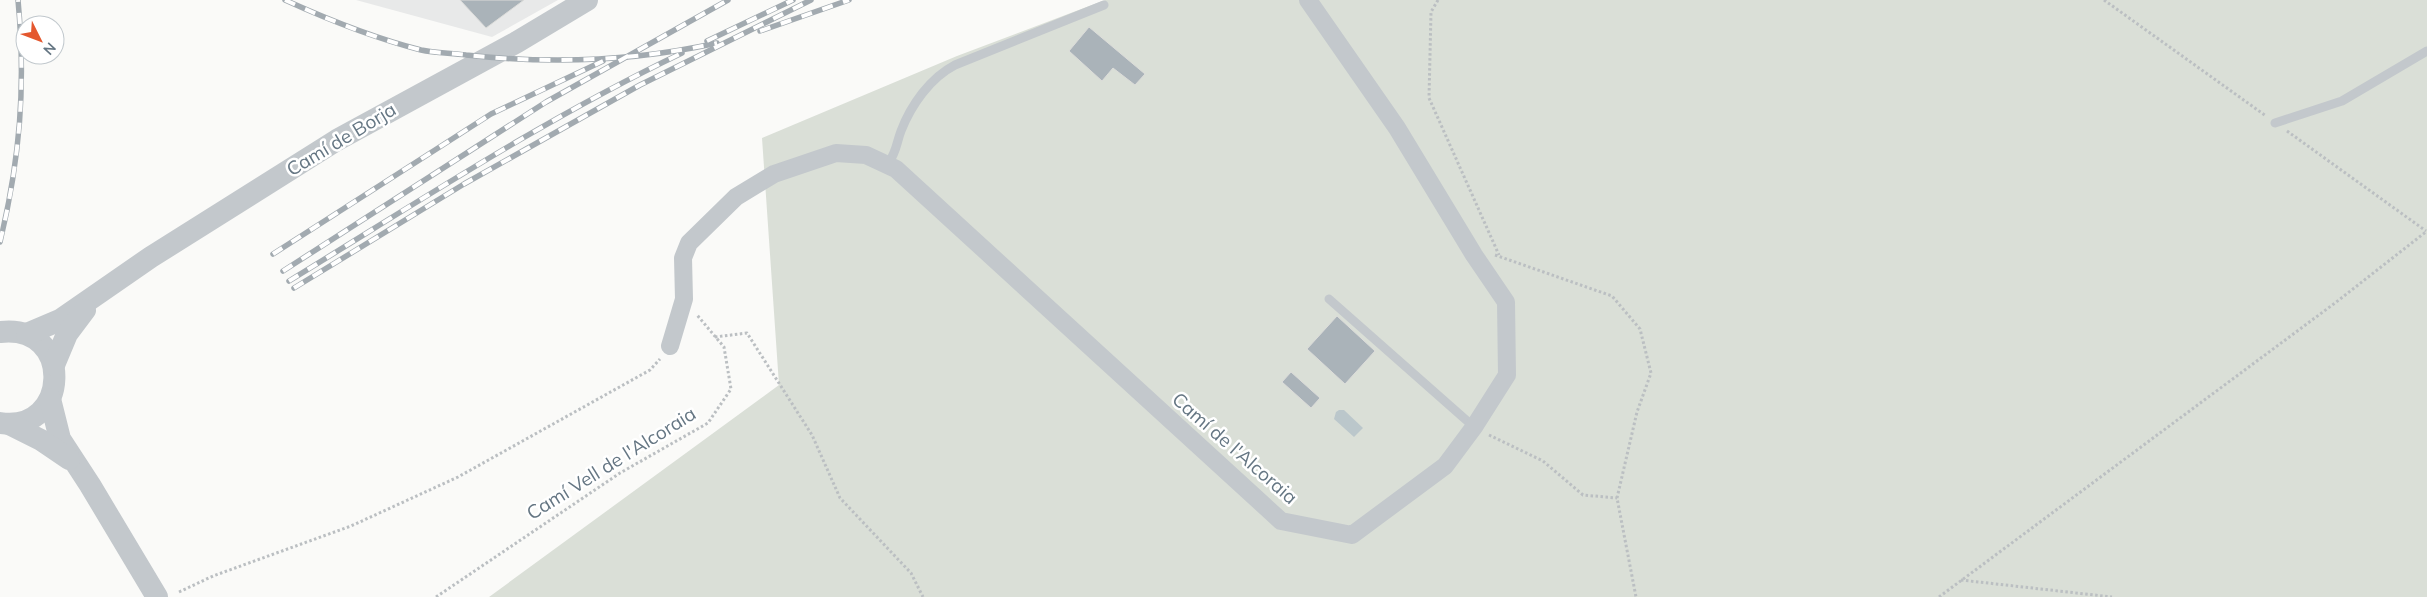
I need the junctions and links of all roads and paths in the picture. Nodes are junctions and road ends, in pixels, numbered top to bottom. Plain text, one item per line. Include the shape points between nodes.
1 (587, 0) edge
2 (1308, 0) edge
3 (1438, 0) edge
4 (2104, 0) edge
5 (1104, 6) dead end
6 (2427, 51) edge
7 (2275, 122) junction
8 (888, 164) junction
9 (2427, 231) edge
10 (1474, 255) junction
11 (1499, 255) junction
12 (102, 291) junction
13 (684, 299) junction
14 (1329, 299) dead end
15 (0, 332) edge
16 (27, 334) junction
17 (715, 337) junction
18 (670, 346) joint
19 (54, 365) junction
20 (50, 399) junction
21 (5, 423) edge
22 (1474, 427) junction
23 (77, 466) junction
24 (1617, 498) junction
25 (1961, 580) junction
26 (179, 592) dead end
27 (157, 597) edge
28 (436, 597) edge
29 (923, 597) edge
30 (1636, 597) edge
31 (1939, 597) edge
32 (2112, 597) edge

1 - 12 street, Camí de Borja via 337,140
2 - 10 street, Camí de l'Alcoraia via 1397,128
3 - 11 path via 1431,12 1429,98
4 - 7 path
5 - 8 lane via 955,65 938,75 922,94 904,125 896,153
6 - 7 lane via 2342,101
7 - 9 path
8 - 13 street, Camí de l'Alcoraia via 866,155 836,153 774,174 736,197 689,243 683,258
8 - 22 street, Camí de l'Alcoraia via 1280,521 1352,534 1445,466
9 - 25 path
10 - 11 path
10 - 22 street, Camí de l'Alcoraia via 1506,302 1507,376
11 - 24 path via 1612,296 1640,329 1651,373 1637,412
12 - 16 street, Camí de Borja via 60,320
12 - 19 street, Camí de Borja via 67,334
13 - 17 path, Camí Vell de l'Alcoraia
13 - 18 street, Camí de l'Alcoraia
14 - 22 lane
15 - 16 street
16 - 19 street via 48,352
17 - 28 path, Camí Vell de l'Alcoraia via 724,347 731,389 708,422 620,473
17 - 29 path via 747,333 812,435 840,498 911,573
18 - 26 path via 650,370 458,477 351,526 213,576
19 - 20 street, Camí de Borja via 56,377
20 - 21 street via 33,417 22,422
20 - 23 street via 60,439
21 - 23 street via 62,453
22 - 24 path via 1543,461 1583,495
23 - 27 street
24 - 30 path
25 - 31 path
25 - 32 path

